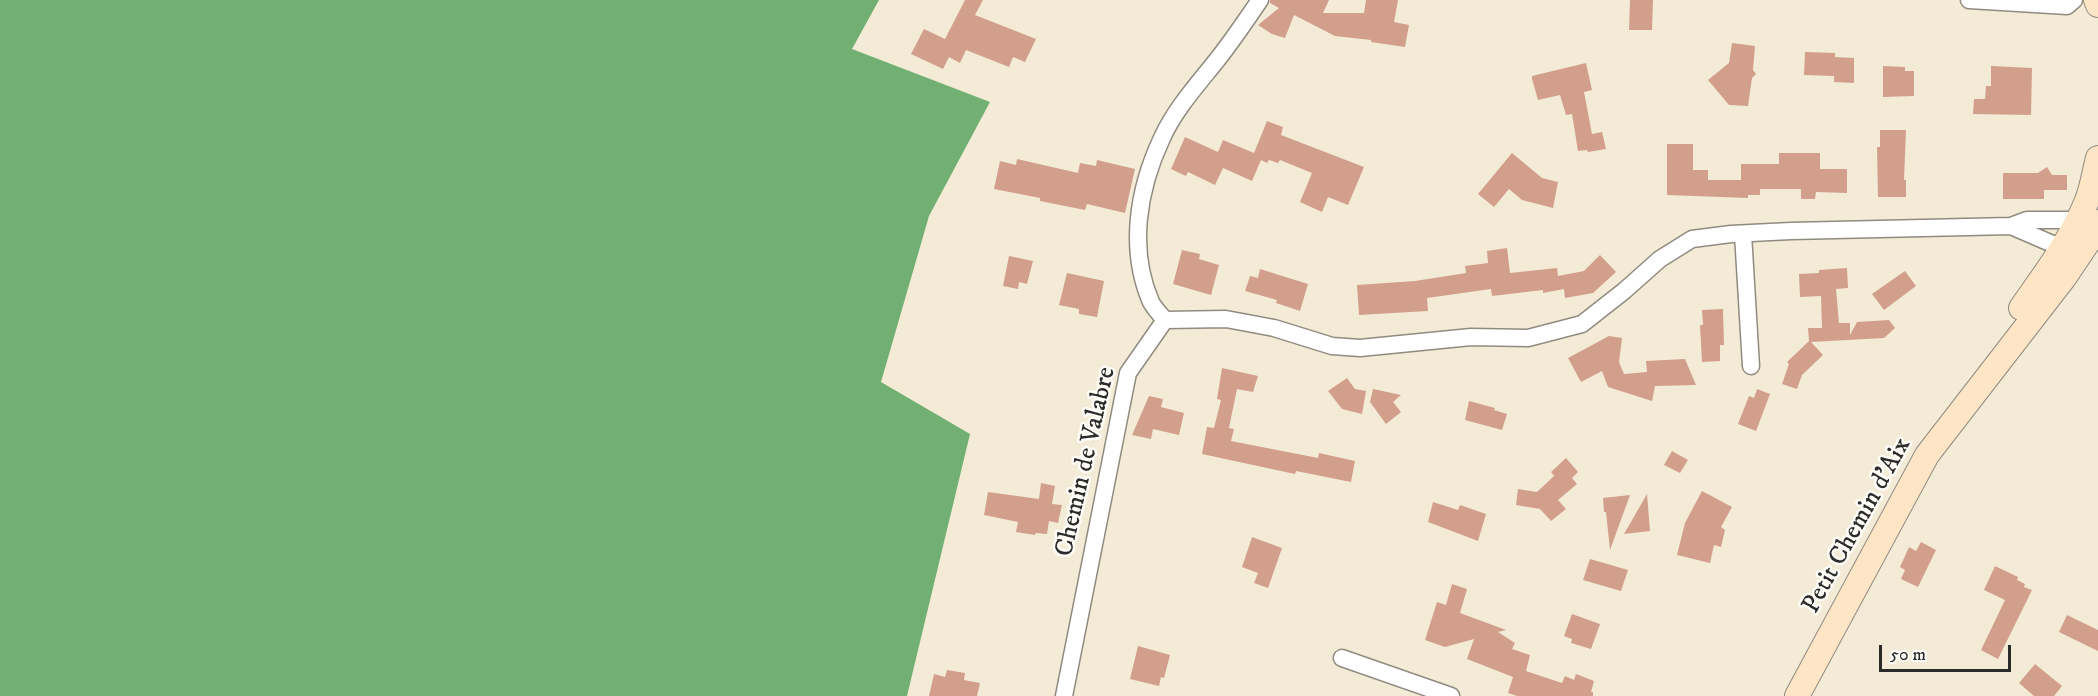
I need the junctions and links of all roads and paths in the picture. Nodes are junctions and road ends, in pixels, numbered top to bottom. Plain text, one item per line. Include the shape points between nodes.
1 (1260, 0) edge
2 (1969, 0) edge
3 (2074, 0) edge
4 (2096, 0) edge
5 (2098, 5) edge
6 (2098, 158) edge
7 (2093, 209) edge
8 (2011, 226) junction
9 (1743, 234) junction
10 (2072, 250) junction
11 (1165, 320) junction
12 (1751, 366) dead end
13 (1977, 389) junction
14 (1342, 658) dead end
15 (1064, 696) edge
16 (1451, 696) edge
17 (1797, 696) edge

1 - 11 street via 1162,137 1141,196 1138,260 1152,303
2 - 3 street via 2067,6
4 - 5 street
6 - 7 street
7 - 8 street
7 - 10 street
8 - 9 street
8 - 10 street
9 - 11 street via 1692,239 1660,259 1582,324 1528,338 1471,337 1360,348 1332,346 1274,328 1226,319
9 - 12 street
10 - 13 street, Petit Chemin d'Aix via 2038,311
10 - 13 street, Petit Chemin d'Aix via 1997,344
11 - 15 street, Chemin de Valabre via 1128,373
13 - 17 street, Petit Chemin d'Aix via 1927,455
14 - 16 street

